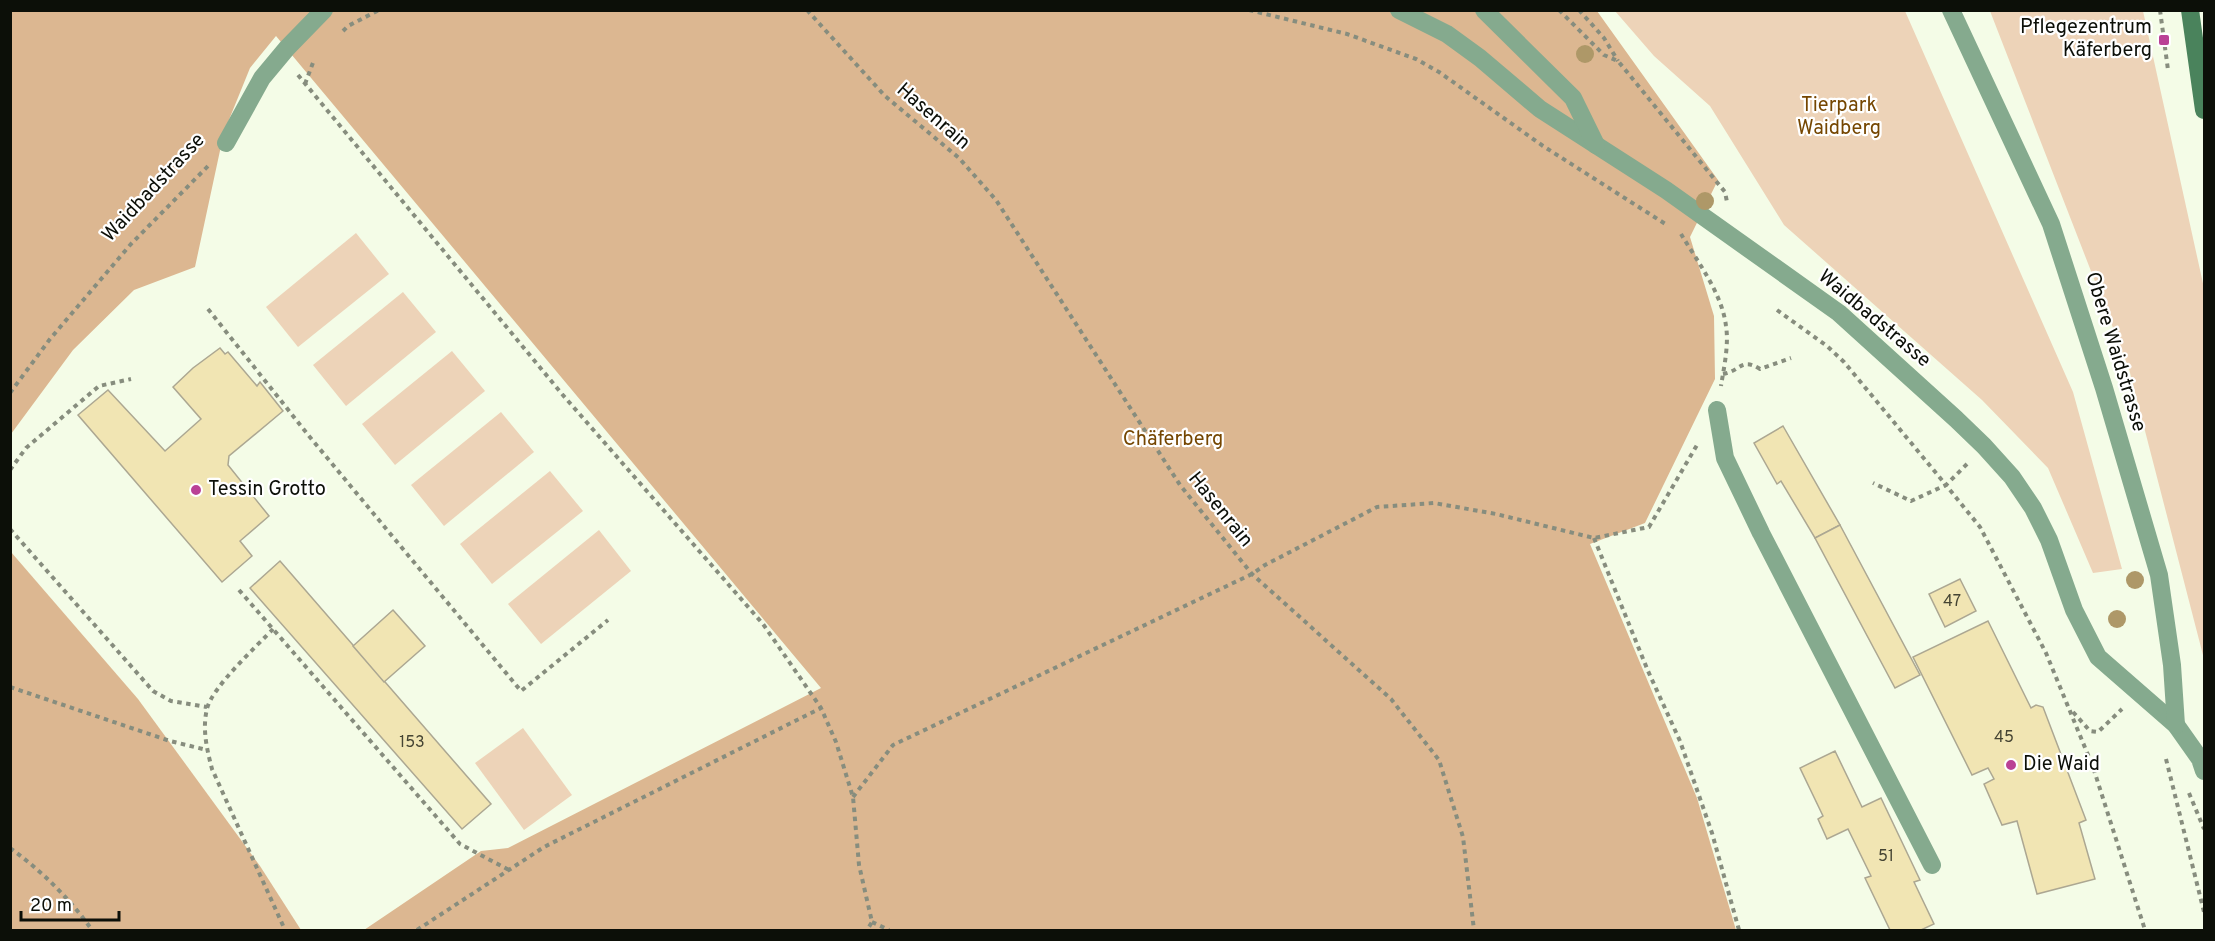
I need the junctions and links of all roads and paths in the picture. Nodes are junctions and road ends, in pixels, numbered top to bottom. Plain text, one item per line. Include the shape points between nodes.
1 (324, 10) edge
2 (379, 10) edge
3 (807, 10) edge
4 (1249, 10) edge
5 (1399, 10) edge
6 (1484, 10) edge
7 (1559, 10) edge
8 (1579, 10) edge
9 (1951, 10) edge
10 (2160, 10) edge
11 (2190, 10) edge
12 (341, 33) dead end
13 (2200, 51) edge
14 (321, 53) dead end
15 (1618, 62) junction
16 (2168, 70) dead end
17 (2205, 110) edge
18 (226, 143) joint
19 (1596, 146) junction
20 (1693, 152) dead end
21 (208, 309) dead end
22 (1778, 310) dead end
23 (1791, 358) dead end
24 (1723, 374) junction
25 (131, 379) dead end
26 (10, 393) edge
27 (1712, 418) junction
28 (1970, 462) dead end
29 (10, 470) edge
30 (1872, 483) dead end
31 (1946, 485) junction
32 (10, 529) edge
33 (1594, 538) junction
34 (1252, 574) junction
35 (239, 591) dead end
36 (608, 620) dead end
37 (273, 629) junction
38 (10, 687) edge
39 (207, 707) junction
40 (821, 708) junction
41 (2070, 708) junction
42 (2122, 709) dead end
43 (2176, 724) junction
44 (207, 750) junction
45 (2168, 762) dead end
46 (2205, 771) edge
47 (853, 797) junction
48 (10, 848) edge
49 (1932, 865) dead end
50 (509, 870) junction
51 (2205, 912) edge
52 (872, 922) junction
53 (92, 930) edge
54 (285, 930) edge
55 (417, 930) edge
56 (867, 930) edge
57 (889, 930) edge
58 (1474, 930) edge
59 (1739, 930) edge
60 (2145, 930) edge

1 - 18 street, Waidbadstrasse via 262,78
2 - 12 path
3 - 34 path, Hasenrain via 885,96 959,158 996,200 1180,485
4 - 24 path via 1347,34 1416,59 1681,234 1718,299 1726,326
5 - 19 street, Waidbadstrasse via 1447,34 1540,109
6 - 19 street via 1573,98
7 - 15 path via 1604,55
8 - 15 path via 1604,38
9 - 43 street, Obere Waidstrasse via 2051,224 2097,366 2159,575
10 - 16 path
11 - 13 street
13 - 17 street
14 - 40 path via 314,60 305,84 555,385 763,624
15 - 20 path
18 - 26 path, Waidbadstrasse via 50,339
19 - 43 street, Waidbadstrasse via 1666,190 1839,313 1984,446 2033,508 2074,610 2098,657
21 - 36 path via 521,691
22 - 31 path via 1844,362
23 - 24 path via 1760,369 1750,363 1742,364
24 - 27 path
25 - 29 path via 99,386 26,448
27 - 33 path via 1649,527
27 - 49 street via 1725,458 1761,533
28 - 31 path
30 - 31 path via 1911,501
31 - 41 path via 1980,527
32 - 39 path via 153,691 171,701
33 - 34 path via 1496,514 1434,504 1377,507
33 - 59 path via 1680,741 1712,833
34 - 47 path via 893,745
34 - 58 path, Hasenrain via 1391,699 1439,760 1463,837
35 - 37 path
37 - 39 path via 216,690
37 - 50 path via 460,844
38 - 44 path
39 - 44 path
40 - 47 path
40 - 50 path via 544,847
41 - 42 path via 2090,731 2098,732
41 - 60 path
43 - 46 street, Waidbadstrasse
44 - 54 path via 212,770
45 - 51 path
47 - 52 path via 859,865
48 - 53 path via 32,864 79,911
50 - 55 path
52 - 56 path
52 - 57 path

